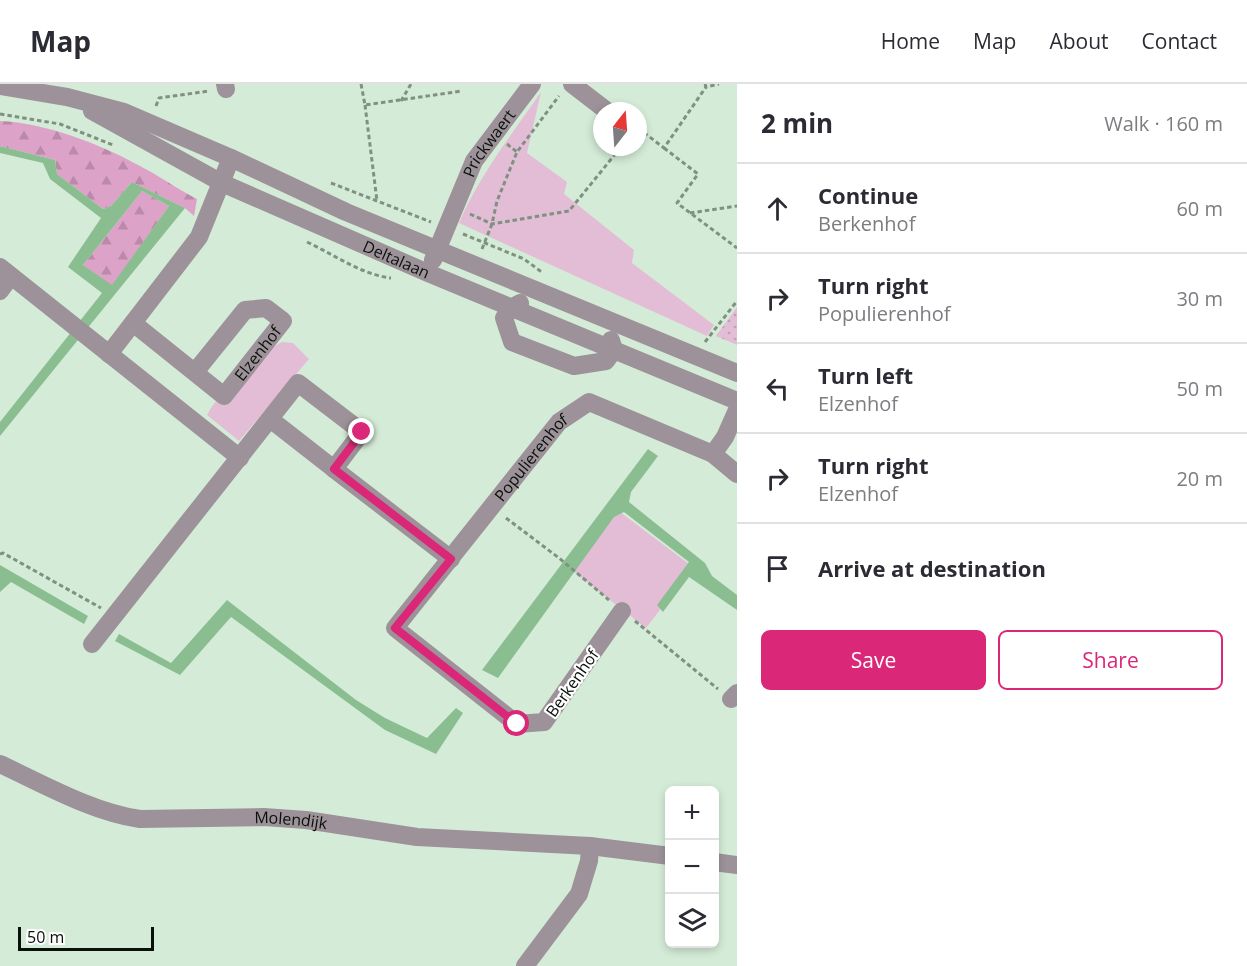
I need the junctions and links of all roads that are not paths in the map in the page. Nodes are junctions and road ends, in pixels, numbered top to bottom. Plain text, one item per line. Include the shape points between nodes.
1 (532, 84) edge
2 (0, 86) edge
3 (567, 88) edge
4 (67, 97) junction
5 (593, 103) edge
6 (231, 158) junction
7 (222, 183) junction
8 (437, 250) junction
9 (6, 271) edge
10 (428, 273) junction
11 (0, 291) edge
12 (541, 294) junction
13 (512, 308) junction
14 (606, 320) junction
15 (133, 323) junction
16 (614, 350) junction
17 (109, 354) junction
18 (195, 372) junction
19 (737, 373) edge
20 (737, 401) edge
21 (737, 410) edge
22 (270, 419) junction
23 (713, 454) junction
24 (240, 458) junction
25 (334, 469) junction
26 (737, 474) edge
27 (451, 559) junction
28 (622, 611) road end
29 (395, 628) joint
30 (92, 644) dead end
31 (0, 764) edge
32 (590, 846) junction
33 (665, 855) edge
34 (719, 863) edge
35 (737, 865) edge
36 (525, 966) edge

1 - 8 street, Prickwaert via 474,161
2 - 4 street, Deltalaan
3 - 5 street
4 - 6 street, Deltalaan via 124,112
4 - 7 street, Deltalaan
6 - 7 street
6 - 8 street, Deltalaan via 346,213
7 - 10 street, Deltalaan
7 - 15 street via 199,237
8 - 10 street, Prickwaert
8 - 12 street, Deltalaan
9 - 11 street
9 - 17 street
10 - 13 street, Deltalaan
12 - 13 street
12 - 14 street, Deltalaan
13 - 16 street, Deltalaan
13 - 16 street via 504,318 512,342 574,366 606,361
14 - 16 street
14 - 19 street, Deltalaan
15 - 17 street
15 - 18 street, Elzenhof
16 - 20 street, Deltalaan
17 - 24 street
18 - 18 street, Elzenhof via 224,396 282,321 266,308 245,310
21 - 23 street
22 - 24 street
22 - 25 street
22 - 25 street via 298,383 362,432
23 - 26 street, Populierenhof
23 - 27 street, Populierenhof via 589,402 559,422
24 - 30 street
25 - 27 street
27 - 29 street, Populierenhof
28 - 29 street, Berkenhof via 544,722 517,724
31 - 32 street, Molendijk via 125,817 285,819 417,837
32 - 33 street, Molendijk
32 - 36 street via 590,861 579,894
34 - 35 street

